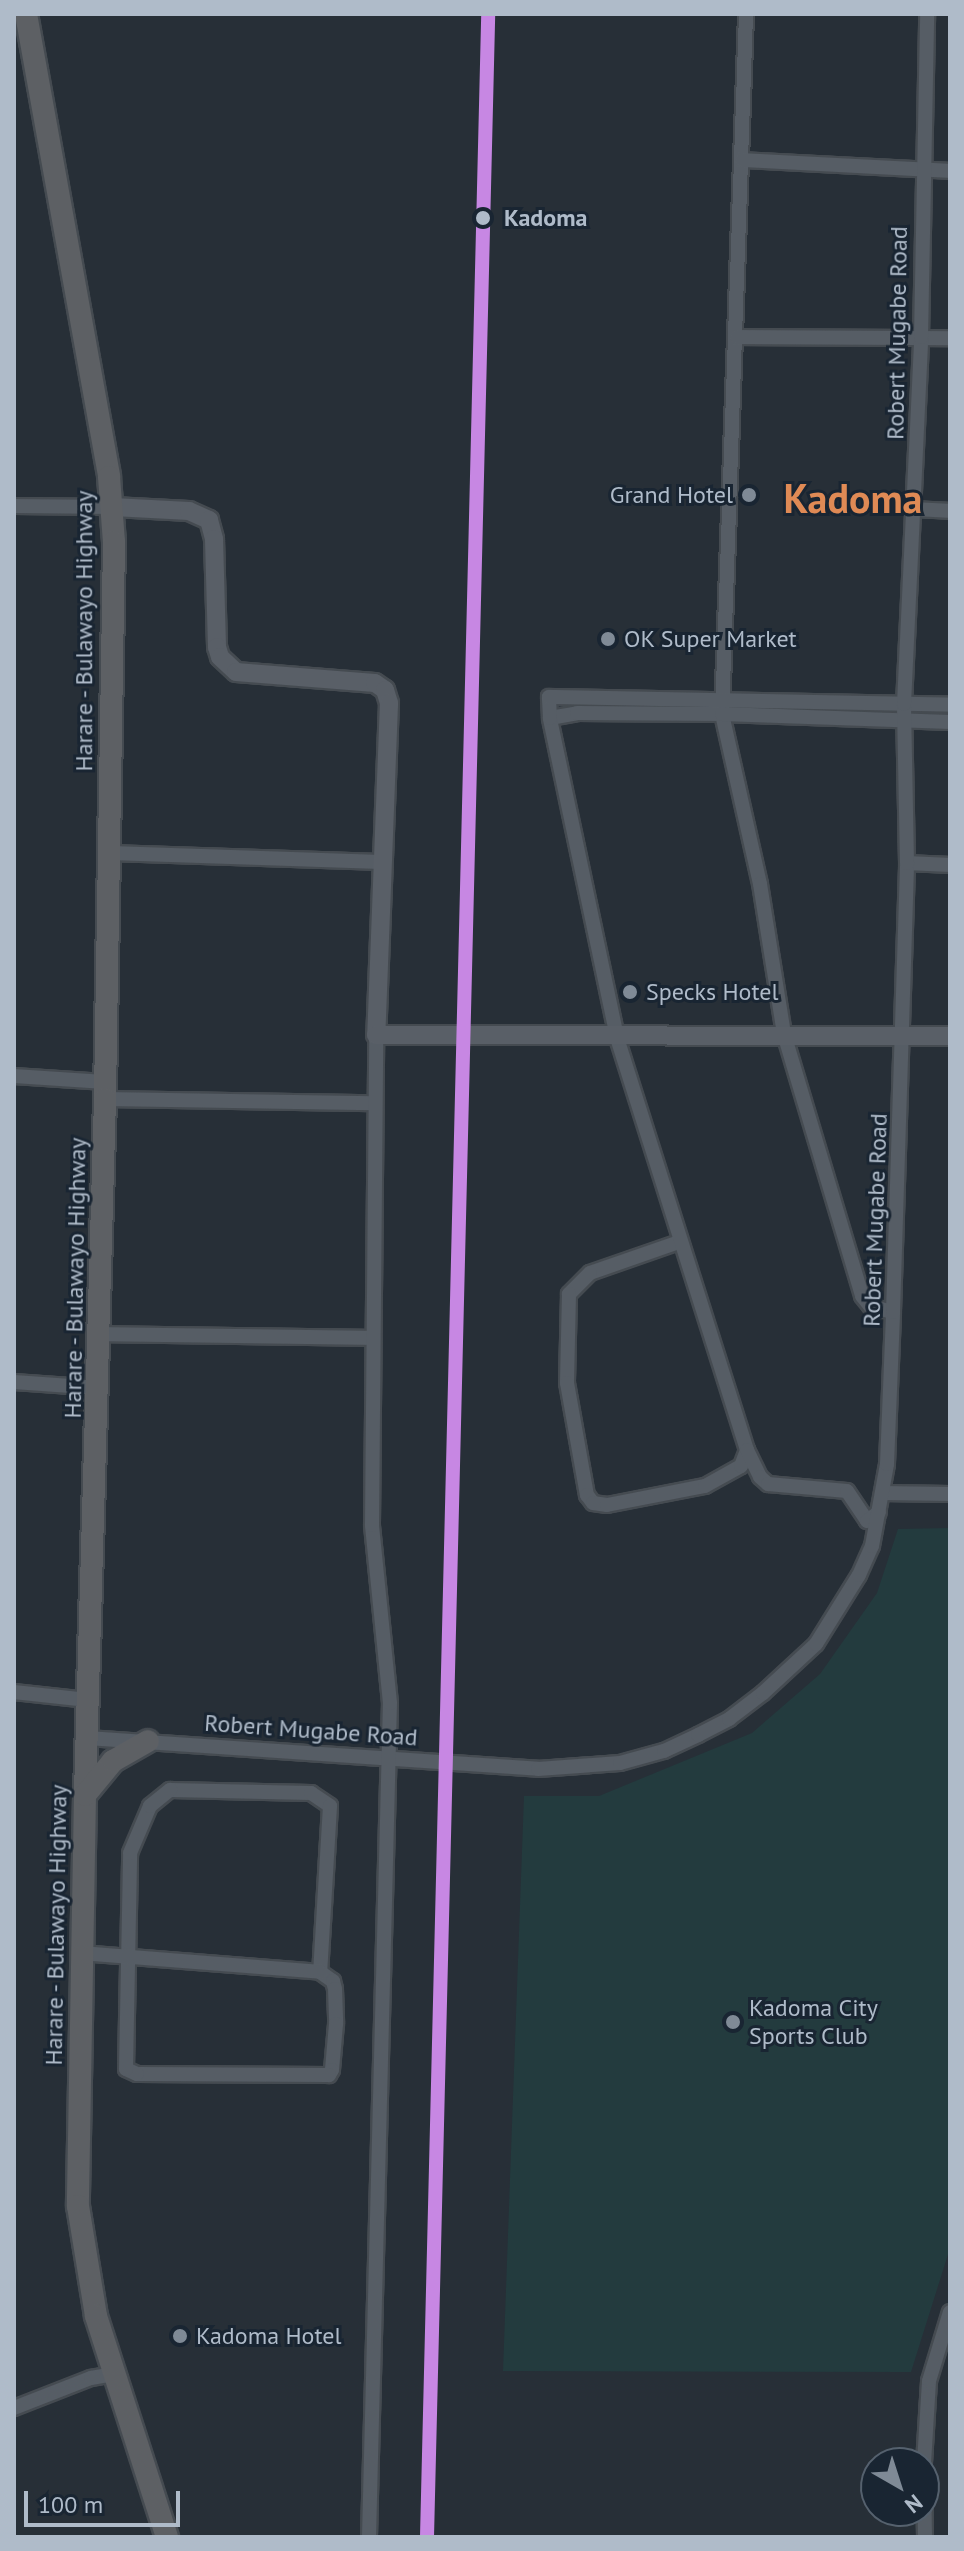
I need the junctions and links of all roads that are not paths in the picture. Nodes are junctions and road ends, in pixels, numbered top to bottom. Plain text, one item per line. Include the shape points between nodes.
1 (26, 14) edge
2 (746, 14) edge
3 (927, 14) edge
4 (742, 160) junction
5 (921, 170) junction
6 (950, 171) edge
7 (737, 337) junction
8 (921, 337) junction
9 (950, 338) edge
10 (14, 506) edge
11 (113, 507) junction
12 (914, 509) junction
13 (950, 511) edge
14 (904, 704) junction
15 (950, 705) edge
16 (722, 707) junction
17 (550, 718) junction
18 (904, 722) junction
19 (950, 722) edge
20 (110, 853) junction
21 (382, 862) junction
22 (907, 863) junction
23 (950, 865) edge
24 (784, 1034) junction
25 (376, 1035) junction
26 (903, 1035) junction
27 (950, 1036) edge
28 (617, 1037) junction
29 (14, 1076) edge
30 (105, 1090) junction
31 (374, 1103) junction
32 (679, 1242) junction
33 (893, 1312) junction
34 (100, 1334) junction
35 (372, 1338) junction
36 (14, 1382) edge
37 (99, 1388) junction
38 (747, 1450) junction
39 (882, 1493) junction
40 (950, 1494) edge
41 (879, 1512) junction
42 (14, 1692) edge
43 (88, 1700) junction
44 (87, 1738) junction
45 (148, 1741) junction
46 (387, 1757) junction
47 (85, 1795) junction
48 (81, 1953) junction
49 (127, 1955) junction
50 (320, 1972) junction
51 (950, 2312) edge
52 (944, 2345) edge
53 (114, 2374) junction
54 (14, 2408) edge
55 (925, 2447) edge
56 (167, 2537) edge
57 (369, 2537) edge

1 - 11 highway, Harare - Bulawayo Highway
2 - 4 street
3 - 5 street, Robert Mugabe Road
4 - 5 street
4 - 7 street
5 - 6 street
5 - 8 street, Robert Mugabe Road
7 - 8 street
7 - 16 street
8 - 9 street
8 - 12 street, Robert Mugabe Road
10 - 11 street
11 - 20 highway, Harare - Bulawayo Highway
11 - 21 main road via 189,511 209,520 217,647 236,672 375,683 385,690 389,703
12 - 13 street
12 - 14 street, Robert Mugabe Road
14 - 15 street
14 - 16 street
14 - 18 street, Robert Mugabe Road
16 - 17 street
16 - 17 street via 549,697
16 - 18 street
16 - 24 street via 760,884
17 - 28 street
18 - 19 street
18 - 22 street, Robert Mugabe Road
20 - 21 street
20 - 30 highway, Harare - Bulawayo Highway
21 - 25 main road
22 - 23 street
22 - 26 street, Robert Mugabe Road
24 - 26 main road
24 - 28 main road
24 - 33 street via 862,1296 870,1306
25 - 28 main road
25 - 31 street
26 - 27 main road
26 - 33 street, Robert Mugabe Road
28 - 32 street
29 - 30 street
30 - 31 street
30 - 34 highway, Harare - Bulawayo Highway
31 - 35 street
32 - 38 street
32 - 38 street via 590,1273 569,1294 567,1383 587,1495 593,1503 607,1505 705,1486 741,1466
33 - 39 street, Robert Mugabe Road
34 - 35 street
34 - 37 highway, Harare - Bulawayo Highway
35 - 46 street via 372,1525 390,1703
36 - 37 street
37 - 43 highway, Harare - Bulawayo Highway
38 - 41 street via 768,1484 847,1491 867,1521
39 - 40 street
39 - 41 street, Robert Mugabe Road
41 - 46 street, Robert Mugabe Road via 859,1575 816,1644 763,1693 698,1735 620,1763 573,1768
42 - 43 street
43 - 44 highway, Harare - Bulawayo Highway
44 - 45 street, Robert Mugabe Road
44 - 47 highway, Harare - Bulawayo Highway
45 - 46 street, Robert Mugabe Road
45 - 47 highway via 113,1761
46 - 57 street
47 - 48 highway, Harare - Bulawayo Highway
48 - 49 street
48 - 53 highway, Harare - Bulawayo Highway via 78,2206 96,2316
49 - 50 street
49 - 50 street via 126,2069 137,2074 329,2075 335,1989
49 - 50 street via 130,1853 150,1806 170,1790 311,1793 330,1806
51 - 52 street
52 - 55 street via 929,2381
53 - 54 street
53 - 56 highway, Harare - Bulawayo Highway

